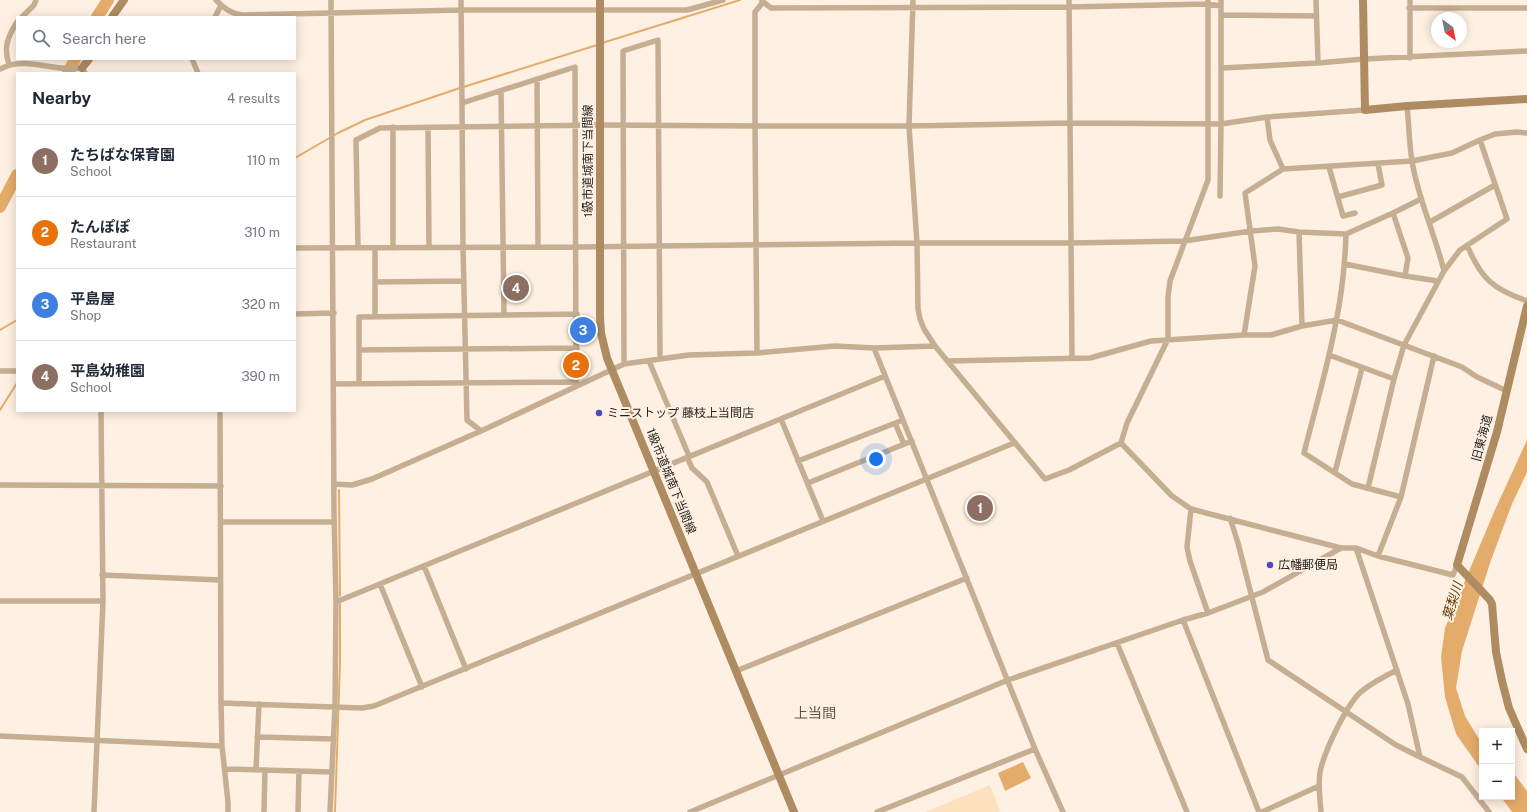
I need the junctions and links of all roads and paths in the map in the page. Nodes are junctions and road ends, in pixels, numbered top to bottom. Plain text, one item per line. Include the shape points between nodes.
1 (36, 0) edge
2 (124, 0) edge
3 (216, 0) edge
4 (331, 0) edge
5 (461, 0) edge
6 (600, 0) edge
7 (723, 0) edge
8 (913, 0) edge
9 (1069, 0) edge
10 (1316, 0) edge
11 (1363, 0) edge
12 (1410, 0) edge
13 (762, 1) edge
14 (1208, 2) edge
15 (1221, 3) edge
16 (221, 5) junction
17 (1069, 7) junction
18 (913, 8) junction
19 (1410, 8) junction
20 (1527, 8) edge
21 (462, 10) junction
22 (600, 10) junction
23 (331, 13) junction
24 (1222, 15) junction
25 (23, 16) edge
26 (113, 16) edge
27 (216, 16) edge
28 (1316, 16) junction
29 (16, 24) edge
30 (1527, 51) edge
31 (1410, 58) junction
32 (1364, 59) junction
33 (88, 60) edge
34 (192, 60) edge
35 (1318, 63) junction
36 (8, 64) junction
37 (1222, 68) junction
38 (0, 69) edge
39 (81, 70) edge
40 (198, 72) edge
41 (537, 79) junction
42 (501, 91) junction
43 (1527, 99) edge
44 (462, 103) junction
45 (1407, 106) junction
46 (1365, 110) junction
47 (1267, 117) junction
48 (1070, 123) junction
49 (1221, 124) junction
50 (576, 125) junction
51 (600, 125) junction
52 (623, 125) junction
53 (658, 125) junction
54 (1208, 125) junction
55 (462, 126) junction
56 (502, 126) junction
57 (537, 126) junction
58 (755, 126) junction
59 (909, 126) junction
60 (393, 127) junction
61 (428, 128) junction
62 (1527, 133) edge
63 (1480, 140) junction
64 (1412, 162) junction
65 (1378, 164) junction
66 (1329, 167) junction
67 (1283, 169) junction
68 (1495, 185) junction
69 (1220, 196) dead end
70 (1338, 197) junction
71 (1421, 199) junction
72 (1355, 213) dead end
73 (1393, 213) junction
74 (1430, 222) junction
75 (1251, 231) junction
76 (1299, 232) junction
77 (1346, 234) junction
78 (1184, 241) junction
79 (917, 243) junction
80 (1071, 243) junction
81 (756, 245) junction
82 (1467, 245) junction
83 (624, 246) junction
84 (659, 246) junction
85 (429, 247) junction
86 (463, 247) junction
87 (503, 247) junction
88 (538, 247) junction
89 (577, 247) junction
90 (601, 247) junction
91 (296, 248) edge
92 (334, 248) junction
93 (358, 248) junction
94 (374, 248) junction
95 (393, 248) junction
96 (1345, 264) junction
97 (1444, 271) junction
98 (1405, 276) junction
99 (464, 281) junction
100 (1438, 281) junction
101 (375, 282) junction
102 (1527, 301) edge
103 (1527, 306) edge
104 (296, 314) edge
105 (334, 314) junction
106 (504, 314) junction
107 (577, 314) junction
108 (464, 315) junction
109 (375, 316) junction
110 (1337, 320) junction
111 (1302, 326) junction
112 (1244, 335) junction
113 (1168, 339) junction
114 (1404, 345) junction
115 (935, 346) junction
116 (576, 348) junction
117 (874, 348) junction
118 (465, 349) junction
119 (359, 350) junction
120 (757, 353) junction
121 (1329, 355) junction
122 (1434, 356) junction
123 (1072, 358) junction
124 (660, 359) junction
125 (649, 361) junction
126 (948, 361) junction
127 (624, 364) junction
128 (1362, 368) junction
129 (612, 370) junction
130 (0, 371) edge
131 (16, 371) edge
132 (885, 376) junction
133 (1394, 379) junction
134 (465, 383) junction
135 (577, 383) junction
136 (334, 384) junction
137 (359, 384) junction
138 (1507, 391) junction
139 (101, 412) edge
140 (220, 412) edge
141 (781, 419) junction
142 (903, 420) junction
143 (895, 423) junction
144 (481, 430) junction
145 (912, 441) junction
146 (1014, 443) junction
147 (1121, 443) junction
148 (904, 444) junction
149 (688, 457) junction
150 (798, 461) junction
151 (653, 471) junction
152 (1335, 472) junction
153 (927, 479) junction
154 (808, 483) junction
155 (334, 484) junction
156 (0, 485) edge
157 (101, 486) junction
158 (221, 486) junction
159 (1368, 488) junction
160 (1401, 497) junction
161 (1191, 509) junction
162 (1230, 518) junction
163 (823, 521) junction
164 (221, 522) junction
165 (334, 522) junction
166 (1341, 548) junction
167 (1356, 548) junction
168 (738, 556) junction
169 (1378, 556) junction
170 (1457, 565) junction
171 (424, 566) junction
172 (696, 573) junction
173 (102, 575) junction
174 (967, 578) junction
175 (220, 580) junction
176 (380, 584) junction
177 (1251, 597) junction
178 (103, 600) junction
179 (0, 601) edge
180 (336, 602) junction
181 (1208, 612) junction
182 (1183, 620) junction
183 (1117, 643) junction
184 (466, 669) junction
185 (1397, 670) junction
186 (736, 672) junction
187 (1008, 680) junction
188 (422, 687) junction
189 (221, 703) junction
190 (259, 704) junction
191 (335, 706) junction
192 (1347, 712) junction
193 (0, 736) edge
194 (257, 737) junction
195 (334, 739) junction
196 (98, 740) junction
197 (222, 746) junction
198 (1035, 749) junction
199 (1527, 749) edge
200 (1420, 757) junction
201 (225, 769) junction
202 (256, 770) junction
203 (265, 770) junction
204 (299, 771) junction
205 (332, 772) junction
206 (779, 774) junction
207 (1319, 786) junction
208 (94, 812) edge
209 (228, 812) edge
210 (264, 812) edge
211 (298, 812) edge
212 (330, 812) edge
213 (690, 812) edge
214 (794, 812) edge
215 (877, 812) edge
216 (1063, 812) edge
217 (1187, 812) edge
218 (1260, 812) edge
219 (1321, 812) edge
220 (1489, 812) edge

1 - 25 street
2 - 26 street
3 - 16 street
4 - 23 street
5 - 21 street
6 - 22 street, 1級市道城南下当間線
7 - 22 street via 687,10
8 - 18 street
9 - 17 street
10 - 28 street
11 - 32 street
12 - 19 street
13 - 18 street via 771,8
13 - 58 street via 755,12
14 - 15 street
14 - 17 street
14 - 54 street
15 - 24 street
16 - 23 street via 234,14 243,15
16 - 27 street
17 - 18 street
17 - 48 street
18 - 59 street
19 - 20 street
19 - 31 street
21 - 22 street
21 - 23 street
21 - 44 street
22 - 51 street, 1級市道城南下当間線
23 - 92 street
24 - 28 street
24 - 37 street
28 - 35 street
29 - 36 street via 5,50
30 - 31 street
31 - 32 street
32 - 35 street
32 - 46 street
33 - 39 street
34 - 40 street
35 - 37 street
36 - 38 street
36 - 39 street
37 - 49 street
41 - 42 street
41 - 50 street via 575,67
41 - 57 street
42 - 44 street
42 - 56 street
43 - 45 street
44 - 55 street
45 - 46 street
45 - 64 street
46 - 47 street
47 - 49 street
47 - 67 street via 1270,140
48 - 54 street
48 - 59 street
48 - 80 street
49 - 54 street
49 - 69 street
50 - 51 street
50 - 57 street
50 - 89 street
51 - 52 street
51 - 90 street, 1級市道城南下当間線
52 - 53 street
52 - 53 street via 623,51 658,40
52 - 83 street
53 - 58 street
53 - 84 street
54 - 78 street via 1208,180
55 - 56 street
55 - 61 street
55 - 86 street
56 - 57 street
56 - 87 street
57 - 88 street
58 - 59 street
58 - 81 street
59 - 79 street
60 - 61 street
60 - 93 street via 380,128 356,140
60 - 95 street
61 - 85 street
62 - 63 street via 1495,134
63 - 64 street via 1452,153
63 - 68 street
64 - 65 street
64 - 71 street
65 - 66 street
65 - 70 street via 1382,184
66 - 67 street
66 - 70 street
67 - 75 street via 1245,192
68 - 74 street
68 - 82 street via 1507,219
70 - 72 street via 1344,216
71 - 73 street
71 - 74 street
73 - 77 street
73 - 98 street via 1408,258
74 - 97 street
75 - 76 street
75 - 78 street
75 - 112 street via 1255,266
76 - 77 street
76 - 111 street
77 - 96 street
78 - 80 street
78 - 113 street via 1170,281
79 - 80 street
79 - 81 street
79 - 115 street via 918,309 924,329
80 - 123 street
81 - 84 street
81 - 120 street
82 - 97 street
82 - 102 street via 1476,265 1497,288 1508,295
83 - 84 street
83 - 90 street
83 - 127 street
84 - 124 street
85 - 86 street
85 - 95 street
86 - 87 street
86 - 99 street
87 - 88 street
87 - 106 street
88 - 89 street
89 - 90 street
89 - 107 street
90 - 129 street, 1級市道城南下当間線 via 601,333
91 - 92 street
92 - 93 street
92 - 105 street
93 - 94 street
94 - 95 street
94 - 101 street
96 - 98 street
96 - 110 street
97 - 100 street
98 - 100 street
99 - 101 street
99 - 108 street
100 - 114 street
101 - 109 street
103 - 138 street, 旧東海道
104 - 105 street
105 - 136 street
106 - 107 street
106 - 108 street
107 - 116 street
108 - 109 street
108 - 118 street
109 - 119 street via 359,316
110 - 111 street
110 - 114 street
110 - 121 street
111 - 112 street via 1271,335
112 - 113 street
113 - 123 street via 1151,340 1090,358
113 - 147 street via 1127,423
114 - 122 street
114 - 133 street
115 - 117 street
115 - 126 street
116 - 118 street
116 - 135 street
117 - 120 street via 835,346
117 - 132 street
118 - 119 street
118 - 134 street
119 - 137 street
120 - 124 street via 689,355
121 - 128 street
121 - 152 street via 1304,452
122 - 138 street via 1462,367
122 - 160 street
123 - 126 street
124 - 125 street
125 - 127 street
125 - 149 street
126 - 146 street
127 - 129 street
128 - 133 street
128 - 152 street
129 - 135 street
129 - 151 street, 1級市道城南下当間線
130 - 131 street
132 - 141 street
132 - 142 street
133 - 159 street
134 - 135 street
134 - 137 street
134 - 144 street via 467,420
135 - 144 street
136 - 137 street
136 - 155 street
138 - 170 street, 旧東海道
139 - 157 street
140 - 158 street
141 - 149 street
141 - 150 street
142 - 143 street
142 - 145 street
143 - 148 street
143 - 150 street
144 - 155 street via 372,479 352,485
145 - 148 street
145 - 153 street
146 - 147 street via 1045,479 1069,470
146 - 153 street
147 - 161 street via 1172,496
148 - 154 street
149 - 151 street
149 - 168 street via 692,468 707,482
150 - 154 street
151 - 171 street
151 - 172 street, 1級市道城南下当間線
152 - 159 street via 1352,484
153 - 163 street
153 - 174 street
154 - 163 street
155 - 165 street
156 - 157 street
157 - 158 street
157 - 173 street
158 - 164 street
159 - 160 street
160 - 169 street
161 - 162 street
161 - 181 street via 1187,547
162 - 166 street
162 - 177 street
163 - 168 street
164 - 165 street
164 - 175 street
165 - 180 street
166 - 167 street
166 - 177 street
167 - 169 street
167 - 185 street
168 - 172 street
169 - 170 street via 1453,575
170 - 199 street via 1492,604 1496,652 1506,697
171 - 176 street
171 - 184 street
172 - 184 street
172 - 186 street, 1級市道城南下当間線
173 - 175 street
173 - 178 street
174 - 186 street
174 - 187 street
175 - 189 street
176 - 180 street
176 - 188 street
177 - 181 street
177 - 192 street via 1268,660
178 - 179 street
178 - 196 street
180 - 191 street
181 - 182 street
182 - 183 street
182 - 218 street
183 - 187 street
183 - 217 street
184 - 188 street
185 - 192 street via 1361,691
185 - 200 street via 1413,719
186 - 206 street, 1級市道城南下当間線
187 - 198 street
187 - 206 street
188 - 191 street via 374,706
189 - 190 street
189 - 197 street
190 - 191 street
190 - 194 street
191 - 195 street
192 - 200 street via 1396,745
192 - 207 street via 1323,761
193 - 196 street
194 - 195 street
194 - 202 street
195 - 205 street
196 - 197 street
196 - 208 street
197 - 201 street
198 - 215 street
198 - 216 street
200 - 220 street via 1462,776
201 - 202 street
201 - 209 street
202 - 203 street
203 - 204 street
203 - 210 street
204 - 205 street
204 - 211 street
205 - 212 street
206 - 213 street
206 - 214 street, 1級市道城南下当間線
207 - 218 street
207 - 219 street

